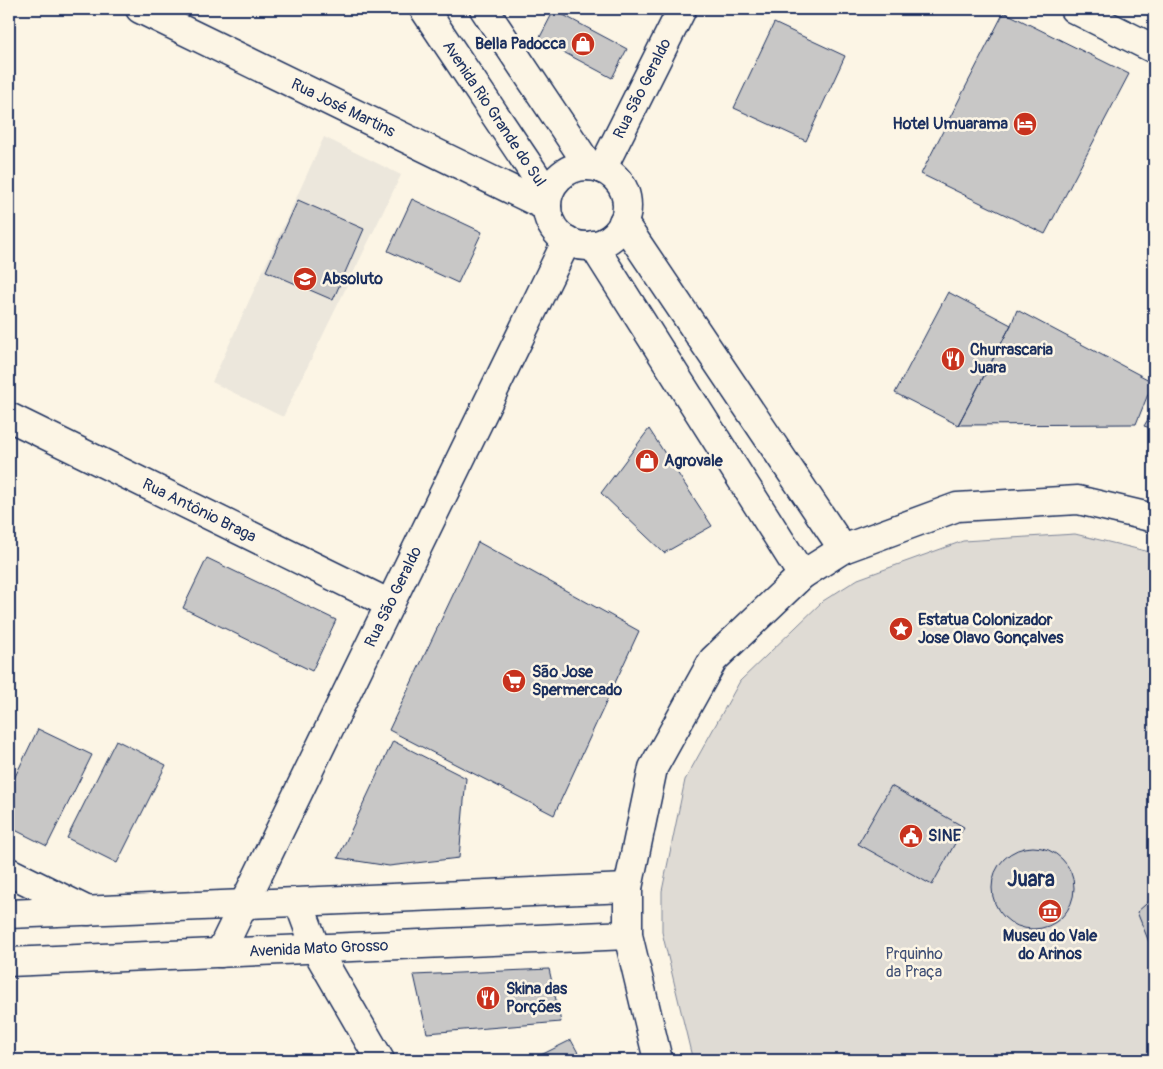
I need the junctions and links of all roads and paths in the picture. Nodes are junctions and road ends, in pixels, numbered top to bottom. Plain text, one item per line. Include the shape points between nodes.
1 (140, 9) edge
2 (424, 9) edge
3 (484, 9) edge
4 (682, 9) edge
5 (1074, 9) edge
6 (1154, 49) edge
7 (595, 167) junction
8 (547, 201) junction
9 (623, 222) junction
10 (580, 243) junction
11 (9, 417) edge
12 (1154, 518) edge
13 (843, 549) junction
14 (802, 575) junction
15 (390, 604) junction
16 (9, 872) edge
17 (628, 888) junction
18 (299, 902) junction
19 (244, 904) junction
20 (88, 911) junction
21 (9, 914) edge
22 (628, 935) junction
23 (316, 949) junction
24 (220, 953) junction
25 (9, 962) edge
26 (380, 1060) edge
27 (658, 1060) edge

1 - 8 street, Rua José Martins
2 - 8 street, Avenida Rio Grande do Sul
3 - 7 street
4 - 7 street, Rua São Geraldo
5 - 6 street
7 - 8 street via 576,167 564,173 555,182
7 - 9 street via 613,175 621,185 627,210
8 - 10 street via 550,220 557,232
9 - 10 street via 605,241
9 - 13 street
10 - 14 street
10 - 15 street, Rua São Geraldo
11 - 15 street, Rua Antônio Braga
12 - 13 street via 1078,500 956,507
13 - 14 street
14 - 17 street via 713,660 653,768
15 - 19 street, Rua São Geraldo
16 - 20 street
17 - 18 street
17 - 22 street
18 - 19 street
18 - 23 street
19 - 20 street
19 - 24 street, Rua São Geraldo
20 - 21 street
22 - 23 street, Avenida Mato Grosso
22 - 27 street
23 - 24 street, Avenida Mato Grosso
23 - 26 street
24 - 25 street, Avenida Mato Grosso

